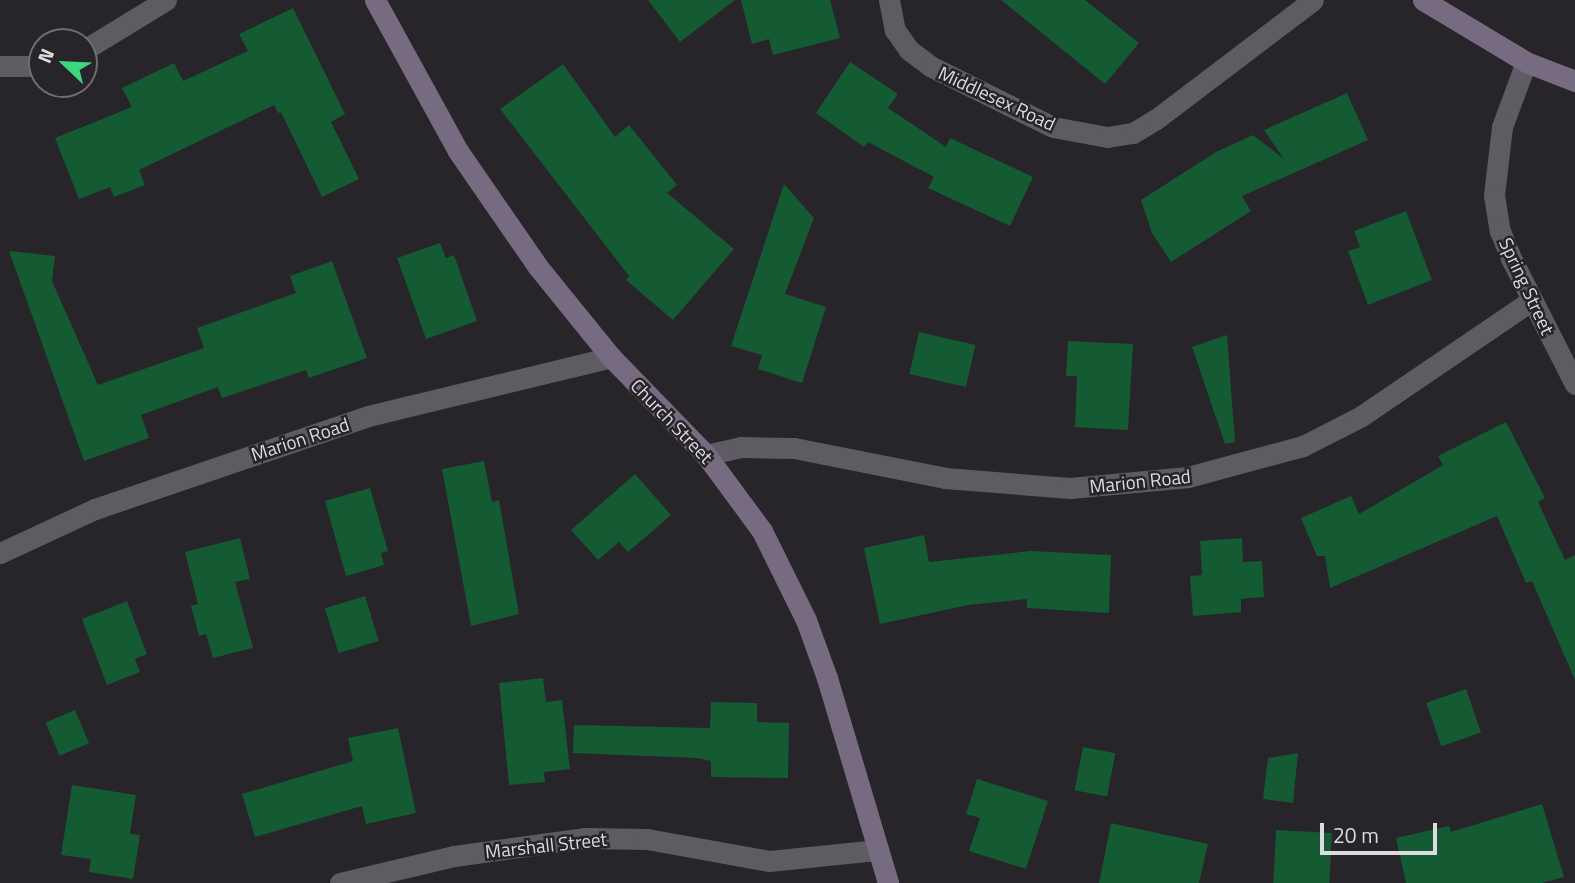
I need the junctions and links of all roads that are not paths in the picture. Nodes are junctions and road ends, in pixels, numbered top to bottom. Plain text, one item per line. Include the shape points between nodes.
1 (166, 0) edge
2 (375, 0) edge
3 (889, 0) edge
4 (1312, 0) edge
5 (1423, 0) edge
6 (98, 41) edge
7 (1525, 62) junction
8 (0, 66) edge
9 (28, 66) edge
10 (1575, 81) edge
11 (1532, 300) junction
12 (611, 356) junction
13 (1575, 384) edge
14 (706, 455) junction
15 (0, 554) edge
16 (878, 850) junction
17 (340, 883) edge
18 (888, 883) edge

1 - 6 street
2 - 12 street, Church Street via 464,161 538,267
3 - 4 street, Middlesex Road via 895,30 909,50 930,66 1053,127 1107,137 1133,133 1155,120
5 - 7 street
7 - 10 street
7 - 11 street, Spring Street via 1502,127 1494,195 1500,232
8 - 9 street
11 - 13 street, Spring Street
11 - 14 street, Marion Road via 1360,417 1303,446 1188,477 1126,486 1058,488 946,478 794,449 741,447
12 - 14 street, Church Street
12 - 15 street, Marion Road via 357,419 95,509
14 - 16 street, Church Street via 759,526 806,620
16 - 17 street, Marshall Street via 769,861 659,840 586,838 454,856
16 - 18 street, Church Street

